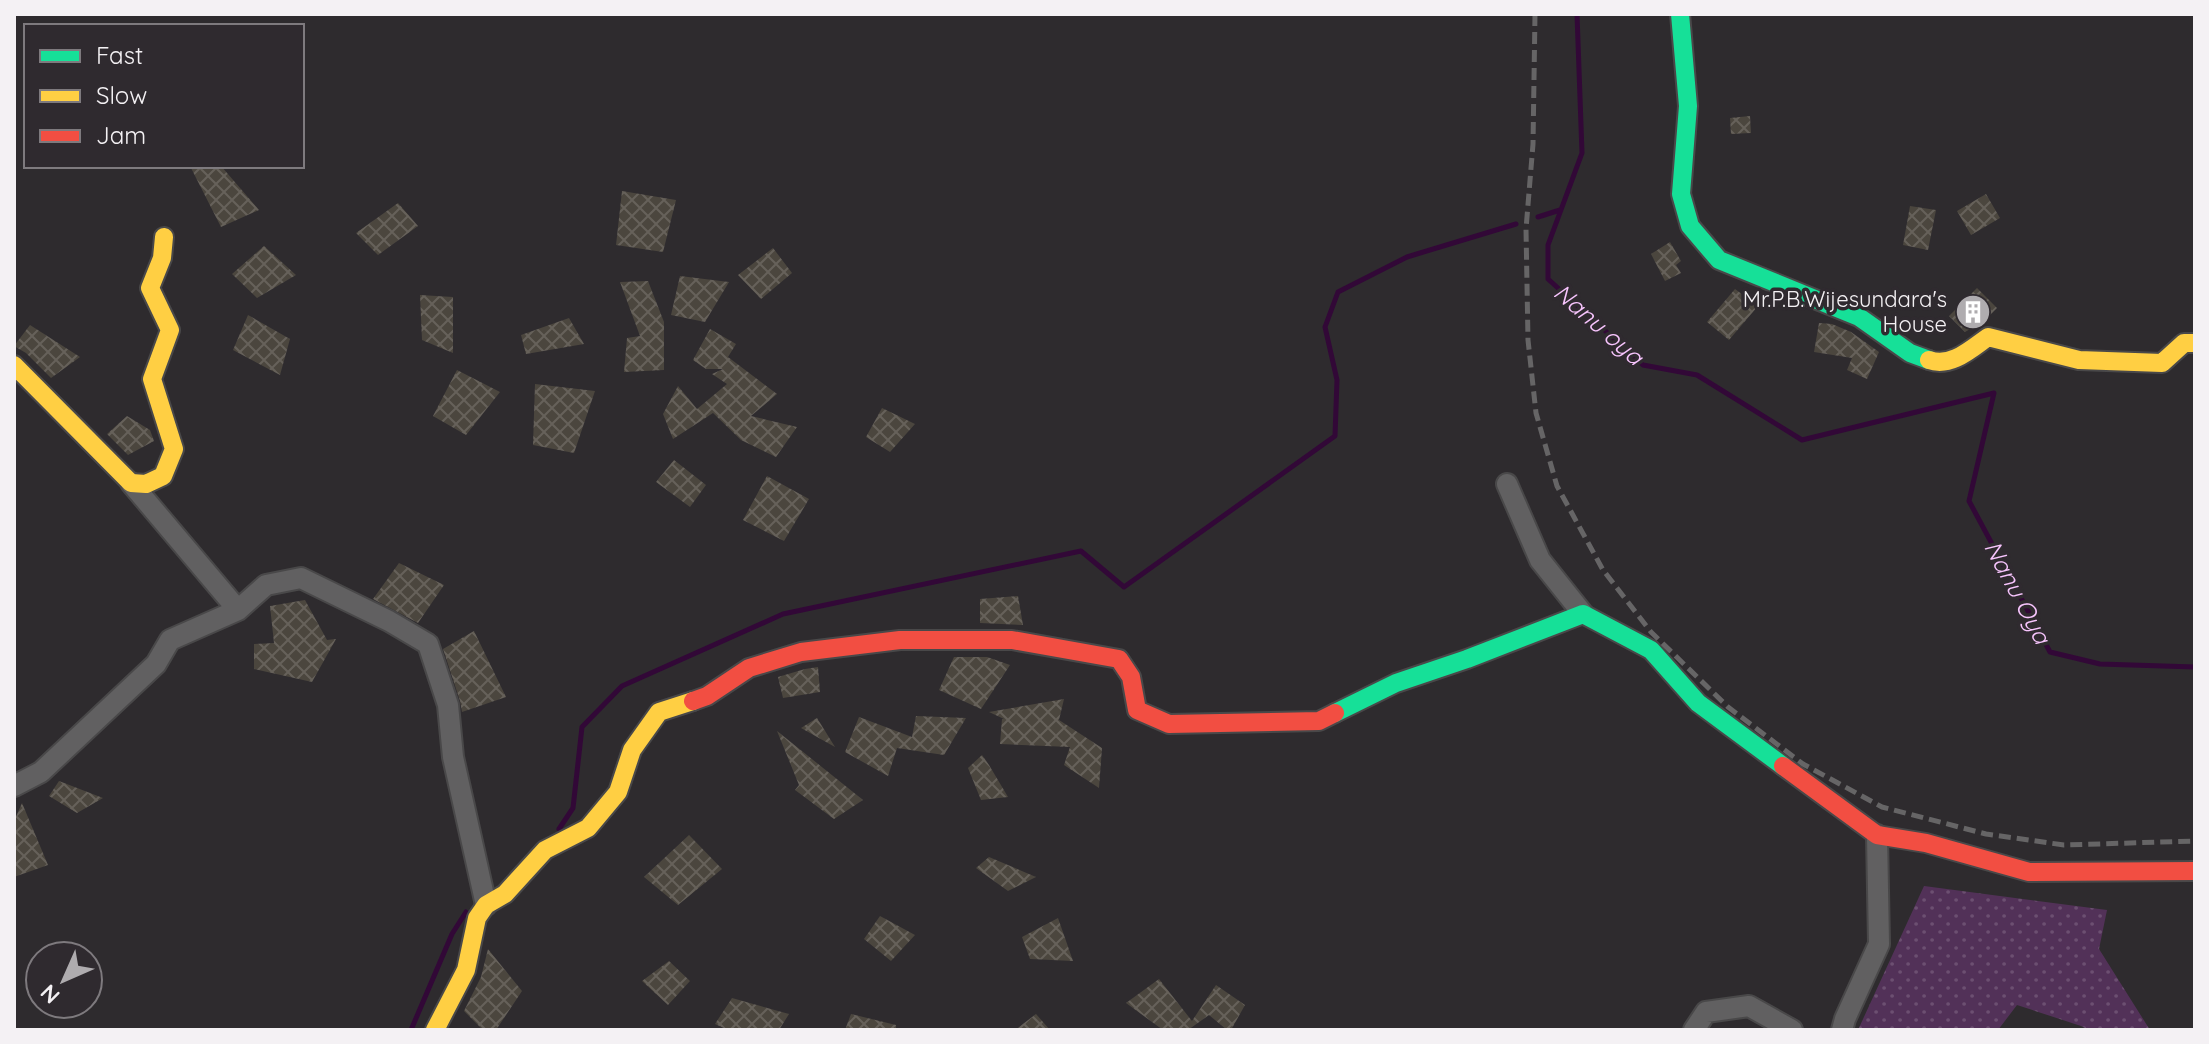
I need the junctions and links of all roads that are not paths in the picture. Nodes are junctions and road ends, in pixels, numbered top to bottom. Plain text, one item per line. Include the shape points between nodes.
1 (1680, 14) edge
2 (164, 237) dead end
3 (2195, 343) edge
4 (14, 365) edge
5 (131, 483) junction
6 (1507, 484) dead end
7 (238, 610) junction
8 (1583, 614) junction
9 (14, 786) edge
10 (1877, 835) junction
11 (2195, 871) edge
12 (486, 905) junction
13 (435, 1030) edge
14 (1694, 1030) edge
15 (1792, 1030) edge
16 (1842, 1030) edge

1 - 3 street via 1688,106 1681,194 1690,226 1719,260 1859,317 1910,353 1937,363 1956,359 1988,337 2079,360 2162,363 2184,343
2 - 5 street via 150,288 170,330 152,379 174,449 163,476 146,484
4 - 5 street
5 - 7 street
6 - 8 street via 1540,560
7 - 9 street via 170,640 156,664 41,772
7 - 12 street via 266,585 301,578 428,644 448,705 453,757
8 - 10 street via 1651,650 1698,703
8 - 12 street via 1396,683 1319,721 1169,724 1137,710 1131,677 1119,659 1012,640 900,640 801,652 749,668 707,696 659,712 632,750 618,792 588,828 545,850 505,894
10 - 11 street via 2029,872
10 - 16 street via 1879,944
12 - 13 street via 477,918 466,970
14 - 15 street via 1706,1012 1749,1006

